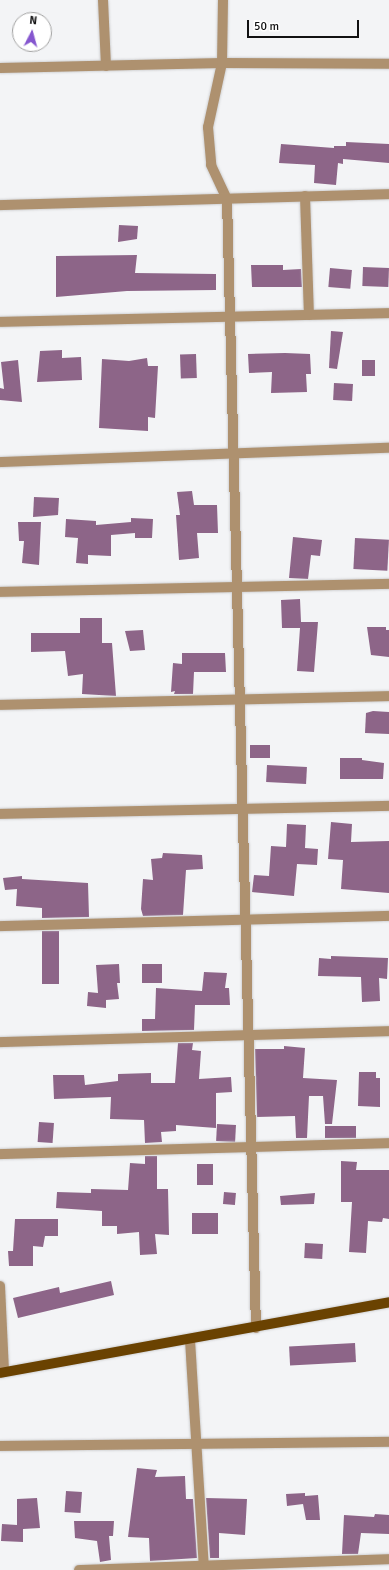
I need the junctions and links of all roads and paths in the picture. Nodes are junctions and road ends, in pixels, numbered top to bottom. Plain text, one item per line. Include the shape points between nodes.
1 (103, 0) edge
2 (223, 0) edge
3 (222, 63) junction
4 (389, 64) edge
5 (106, 66) junction
6 (0, 68) edge
7 (389, 194) edge
8 (305, 196) junction
9 (227, 199) junction
10 (0, 205) edge
11 (389, 313) edge
12 (309, 315) junction
13 (230, 317) junction
14 (0, 322) edge
15 (389, 448) edge
16 (231, 453) junction
17 (0, 462) edge
18 (389, 584) edge
19 (235, 586) junction
20 (0, 592) edge
21 (389, 696) edge
22 (238, 698) junction
23 (0, 705) edge
24 (389, 806) edge
25 (243, 808) junction
26 (0, 814) edge
27 (389, 916) edge
28 (246, 920) junction
29 (0, 926) edge
30 (389, 1031) edge
31 (247, 1035) junction
32 (0, 1042) edge
33 (389, 1143) edge
34 (250, 1146) junction
35 (0, 1154) edge
36 (0, 1286) edge
37 (389, 1302) edge
38 (256, 1328) junction
39 (190, 1340) junction
40 (2, 1372) edge
41 (389, 1442) edge
42 (197, 1445) junction
43 (0, 1446) edge
44 (389, 1560) edge
45 (204, 1568) edge
46 (79, 1570) edge

1 - 5 street
2 - 3 street
3 - 4 street
3 - 5 street
3 - 9 street via 208,127 212,165
5 - 6 street
7 - 8 street
8 - 9 street
8 - 12 street
9 - 10 street
9 - 13 street
11 - 12 street
12 - 13 street
13 - 14 street
13 - 16 street
15 - 16 street
16 - 17 street
16 - 19 street
18 - 19 street
19 - 20 street
19 - 22 street
21 - 22 street
22 - 23 street
22 - 25 street
24 - 25 street
25 - 26 street
25 - 28 street
27 - 28 street
28 - 29 street
28 - 31 street
30 - 31 street
31 - 32 street
31 - 34 street
33 - 34 street
34 - 35 street
34 - 38 street
36 - 40 street
37 - 38 main road
38 - 39 main road
39 - 40 main road
39 - 42 street
41 - 42 street
42 - 43 street
42 - 45 street
44 - 45 street
45 - 46 street

